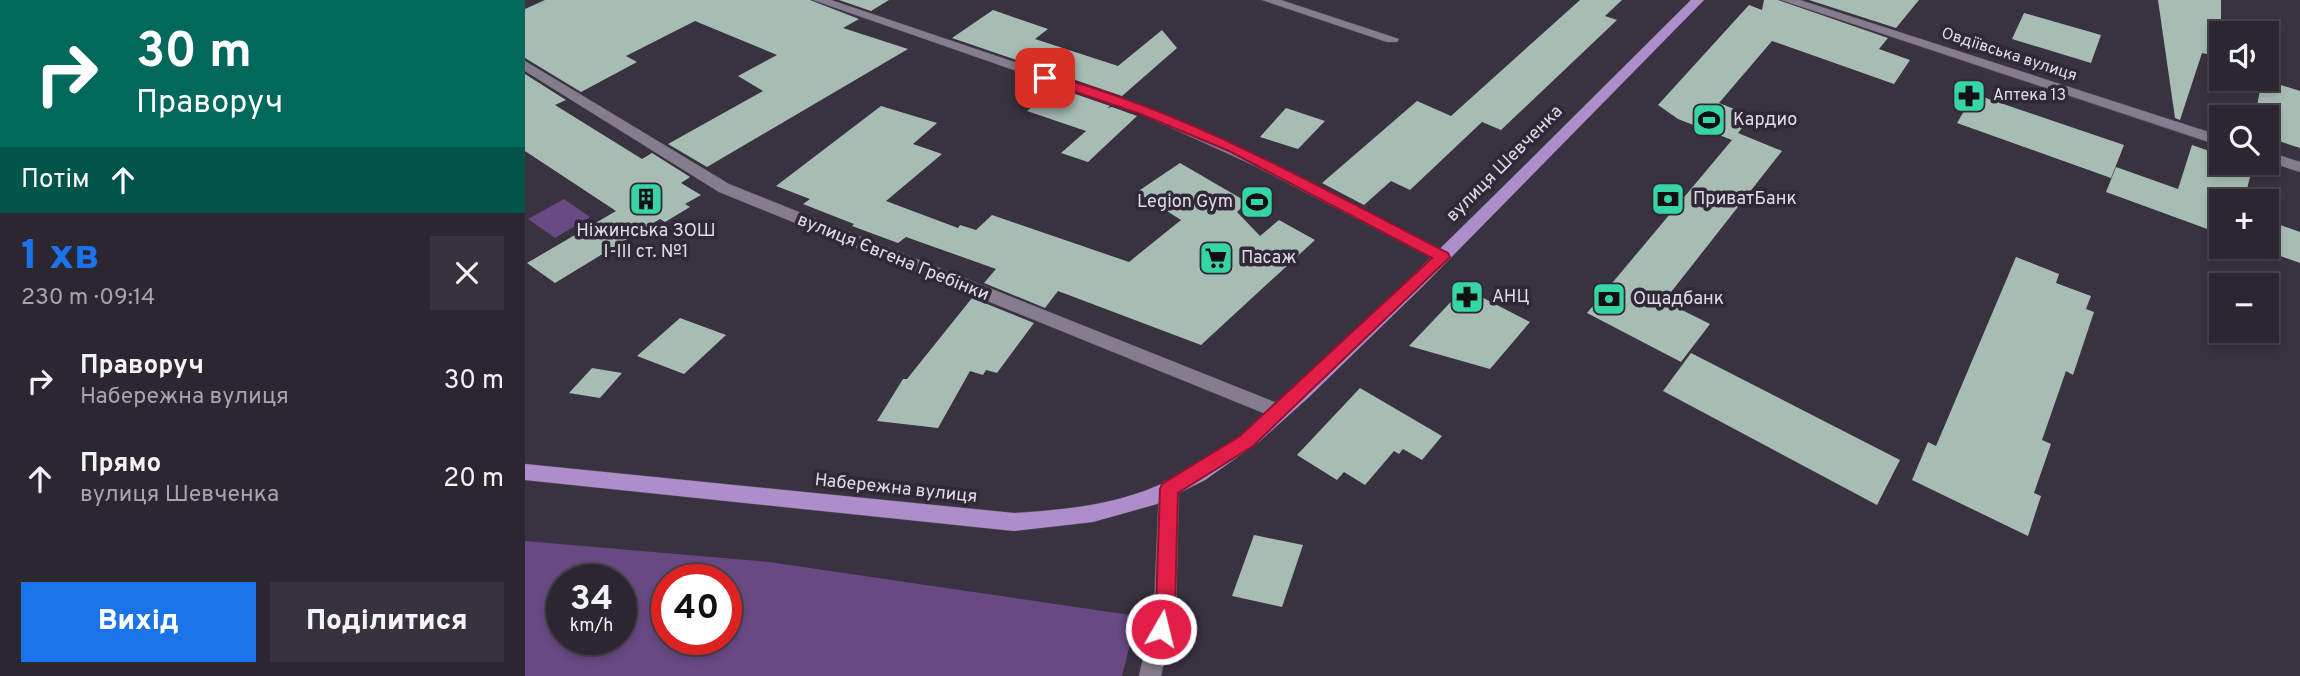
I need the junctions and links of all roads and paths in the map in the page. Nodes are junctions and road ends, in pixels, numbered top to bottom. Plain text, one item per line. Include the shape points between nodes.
1 (819, 0) edge
2 (1268, 0) edge
3 (1698, 0) edge
4 (1787, 0) edge
5 (1392, 39) dead end
6 (525, 65) edge
7 (2209, 137) edge
8 (2279, 160) edge
9 (2300, 167) edge
10 (1443, 257) junction
11 (1280, 412) junction
12 (1247, 441) joint
13 (525, 472) edge
14 (1169, 489) junction
15 (1150, 676) edge

1 - 10 street via 1195,131
2 - 5 street
3 - 10 main road, вулиця Шевченка
4 - 7 street, Овдіївська вулиця
6 - 11 street, вулиця Євгена Гребінки via 724,188
8 - 9 street
10 - 11 main road, вулиця Шевченка
11 - 12 main road, вулиця Шевченка
12 - 14 main road, Набережна вулиця
13 - 14 main road, Набережна вулиця via 1014,522 1104,512
14 - 15 street via 1165,607

